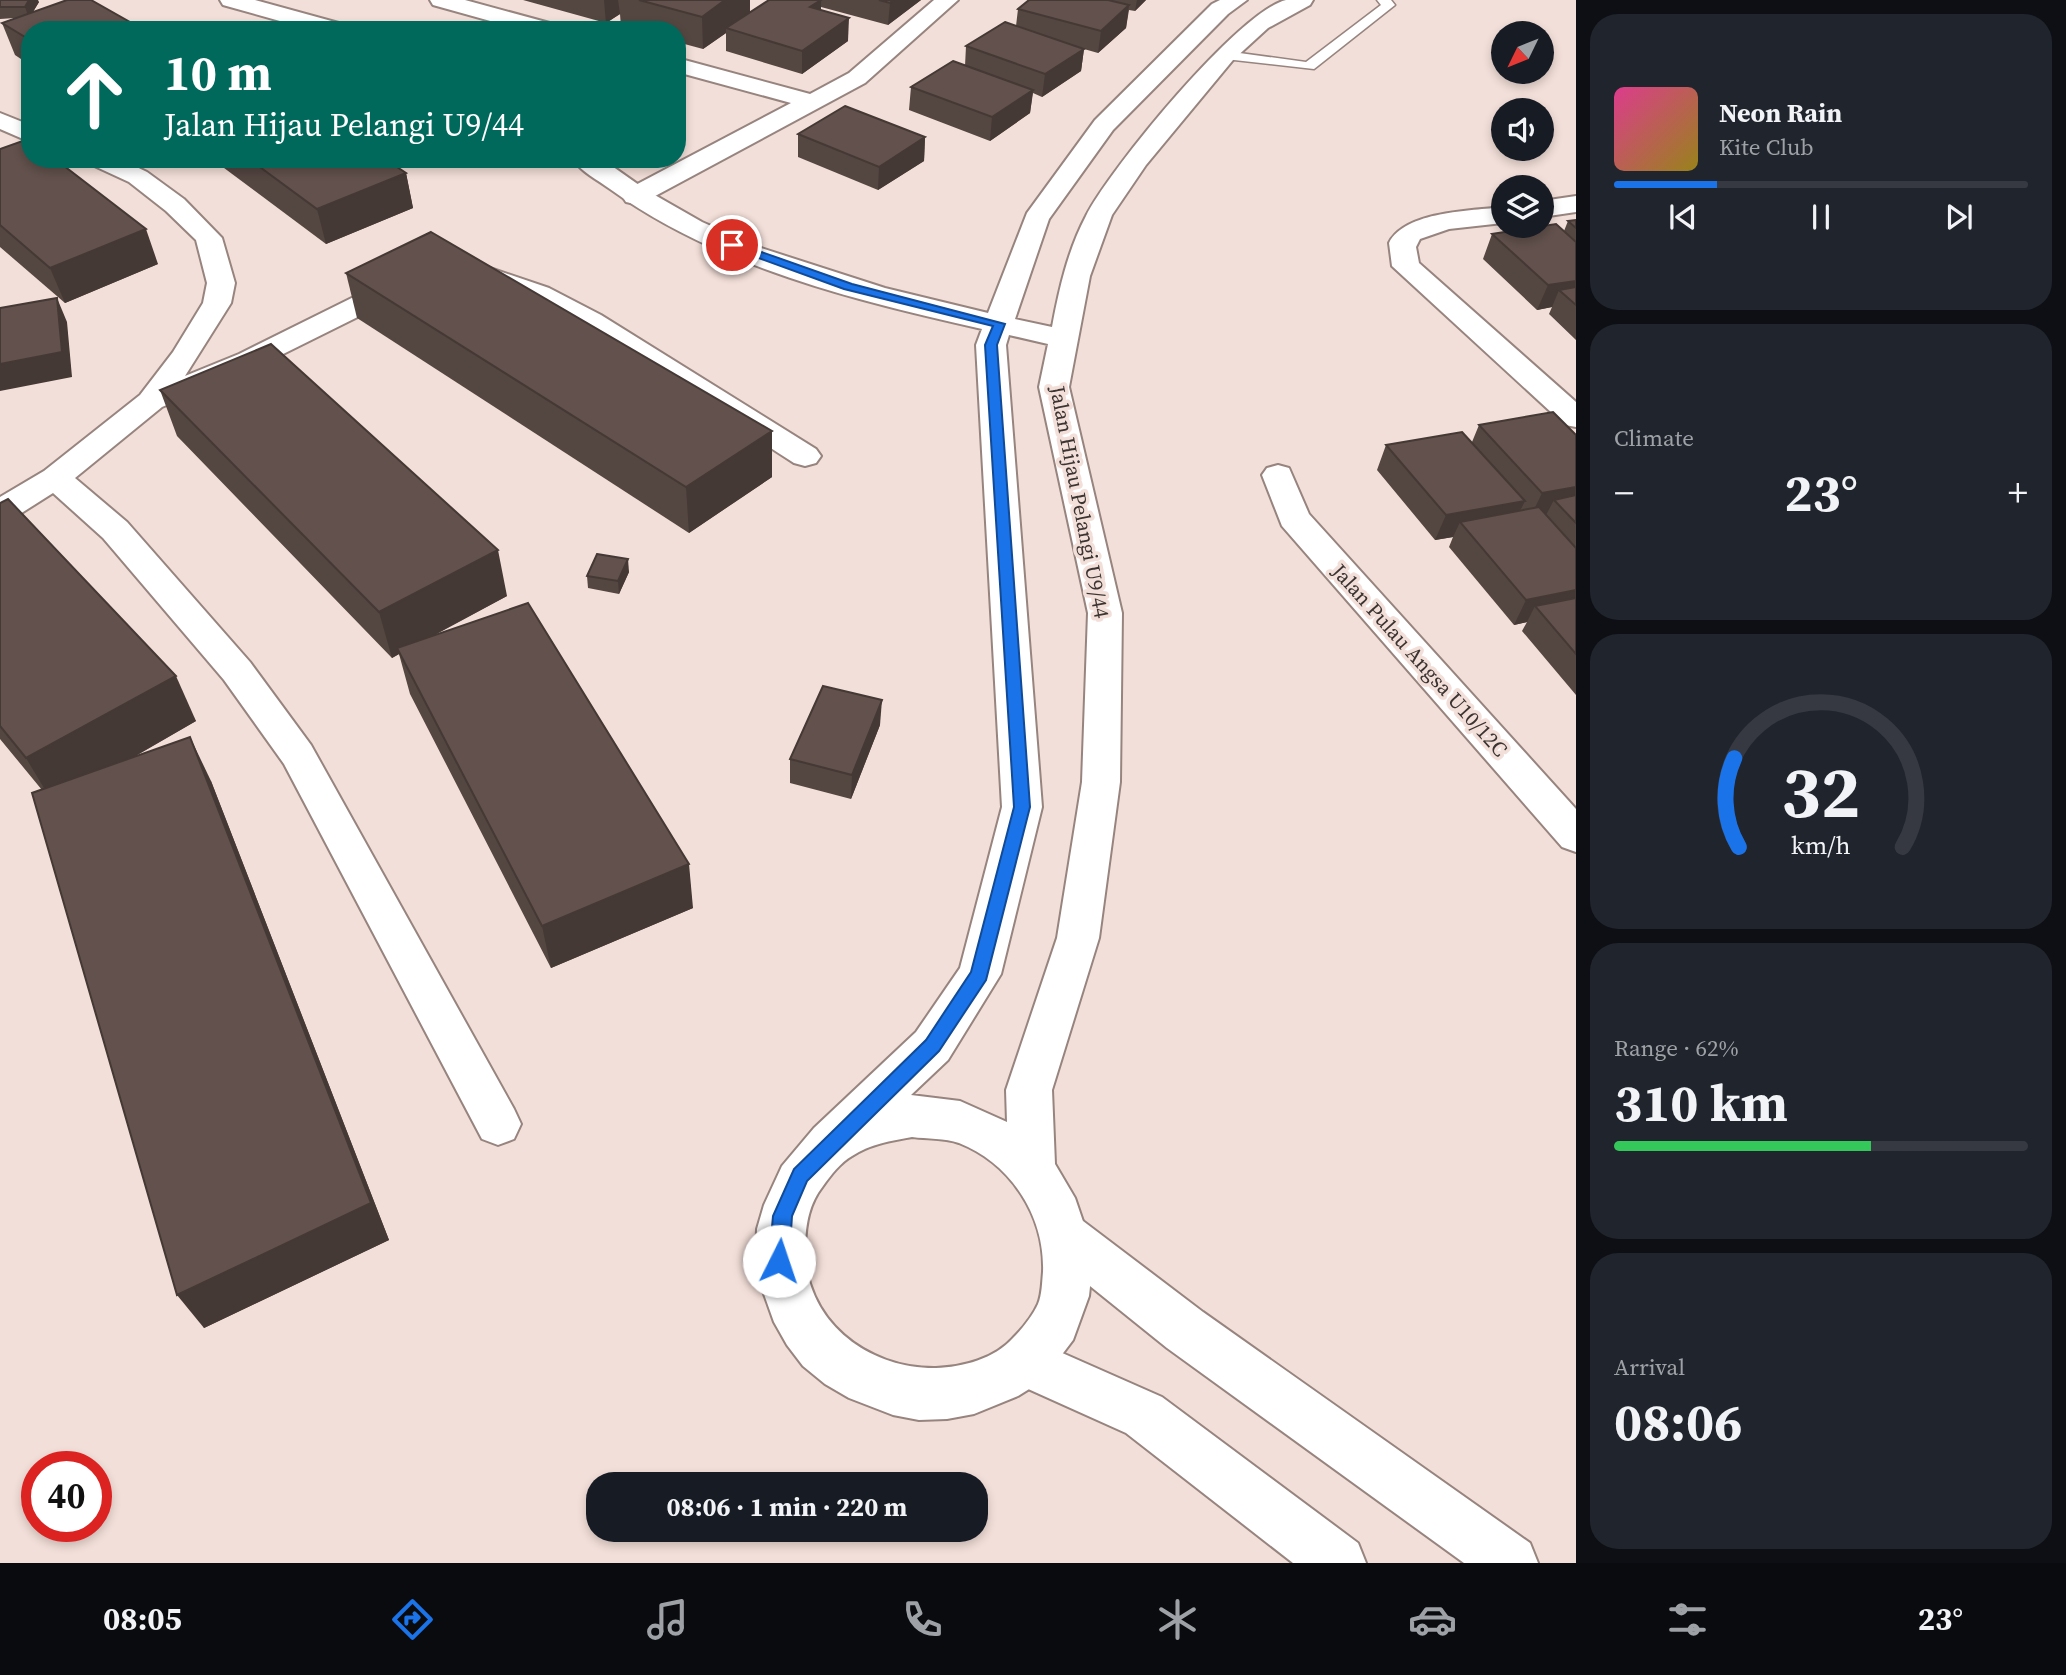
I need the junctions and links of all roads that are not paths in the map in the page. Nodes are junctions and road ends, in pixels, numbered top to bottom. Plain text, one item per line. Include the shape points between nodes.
1 (231, 0) edge
2 (441, 0) edge
3 (947, 0) edge
4 (1236, 0) edge
5 (1302, 0) edge
6 (1383, 0) edge
7 (306, 21) edge
8 (517, 21) edge
9 (1225, 55) junction
10 (686, 67) edge
11 (813, 102) junction
12 (0, 120) edge
13 (21, 130) edge
14 (118, 168) edge
15 (597, 168) edge
16 (635, 196) junction
17 (1576, 204) edge
18 (1554, 207) edge
19 (1491, 217) edge
20 (461, 268) edge
21 (421, 274) edge
22 (999, 324) junction
23 (1062, 338) junction
24 (151, 401) junction
25 (1576, 418) edge
26 (804, 456) dead end
27 (1278, 475) dead end
28 (55, 478) junction
29 (0, 511) edge
30 (1576, 835) edge
31 (498, 1124) dead end
32 (830, 1143) junction
33 (1032, 1168) junction
34 (1066, 1237) junction
35 (1026, 1362) junction
36 (1338, 1563) edge
37 (1510, 1563) edge

1 - 7 street
2 - 8 street
3 - 11 street via 857,78
4 - 22 street via 1220,9 1104,125 1036,219
5 - 9 street, Jalan Hijau Pelangi U9/44 via 1260,23
6 - 9 lane via 1389,5 1309,66
9 - 23 street, Jalan Hijau Pelangi U9/44 via 1137,160 1099,215 1076,276
10 - 11 street
11 - 16 street
12 - 13 street
14 - 24 street via 175,205 209,238 221,283 217,303
15 - 16 street
16 - 22 street via 732,245 848,286
17 - 18 street
19 - 25 street via 1420,228 1406,237 1401,248 1406,266
20 - 26 street via 529,290 576,312
21 - 24 street via 249,360
22 - 23 street
22 - 32 street via 991,345 1022,807 980,974 932,1046
23 - 33 street, Jalan Hijau Pelangi U9/44 via 1054,387 1105,613 1101,782 1078,938 1029,1090
24 - 28 street
27 - 30 street, Jalan Pulau Angsa U10/12C via 1294,518
28 - 29 street
28 - 31 street via 115,530 237,671 298,755
32 - 33 street via 869,1123 912,1116 959,1122 1002,1143
32 - 35 street via 800,1175 791,1195 782,1216 779,1261 793,1307 820,1348 856,1375 900,1391 945,1396 989,1385
33 - 34 street via 1053,1201
34 - 35 street via 1068,1282 1054,1325
34 - 37 street via 1185,1329
35 - 36 street via 1144,1415

